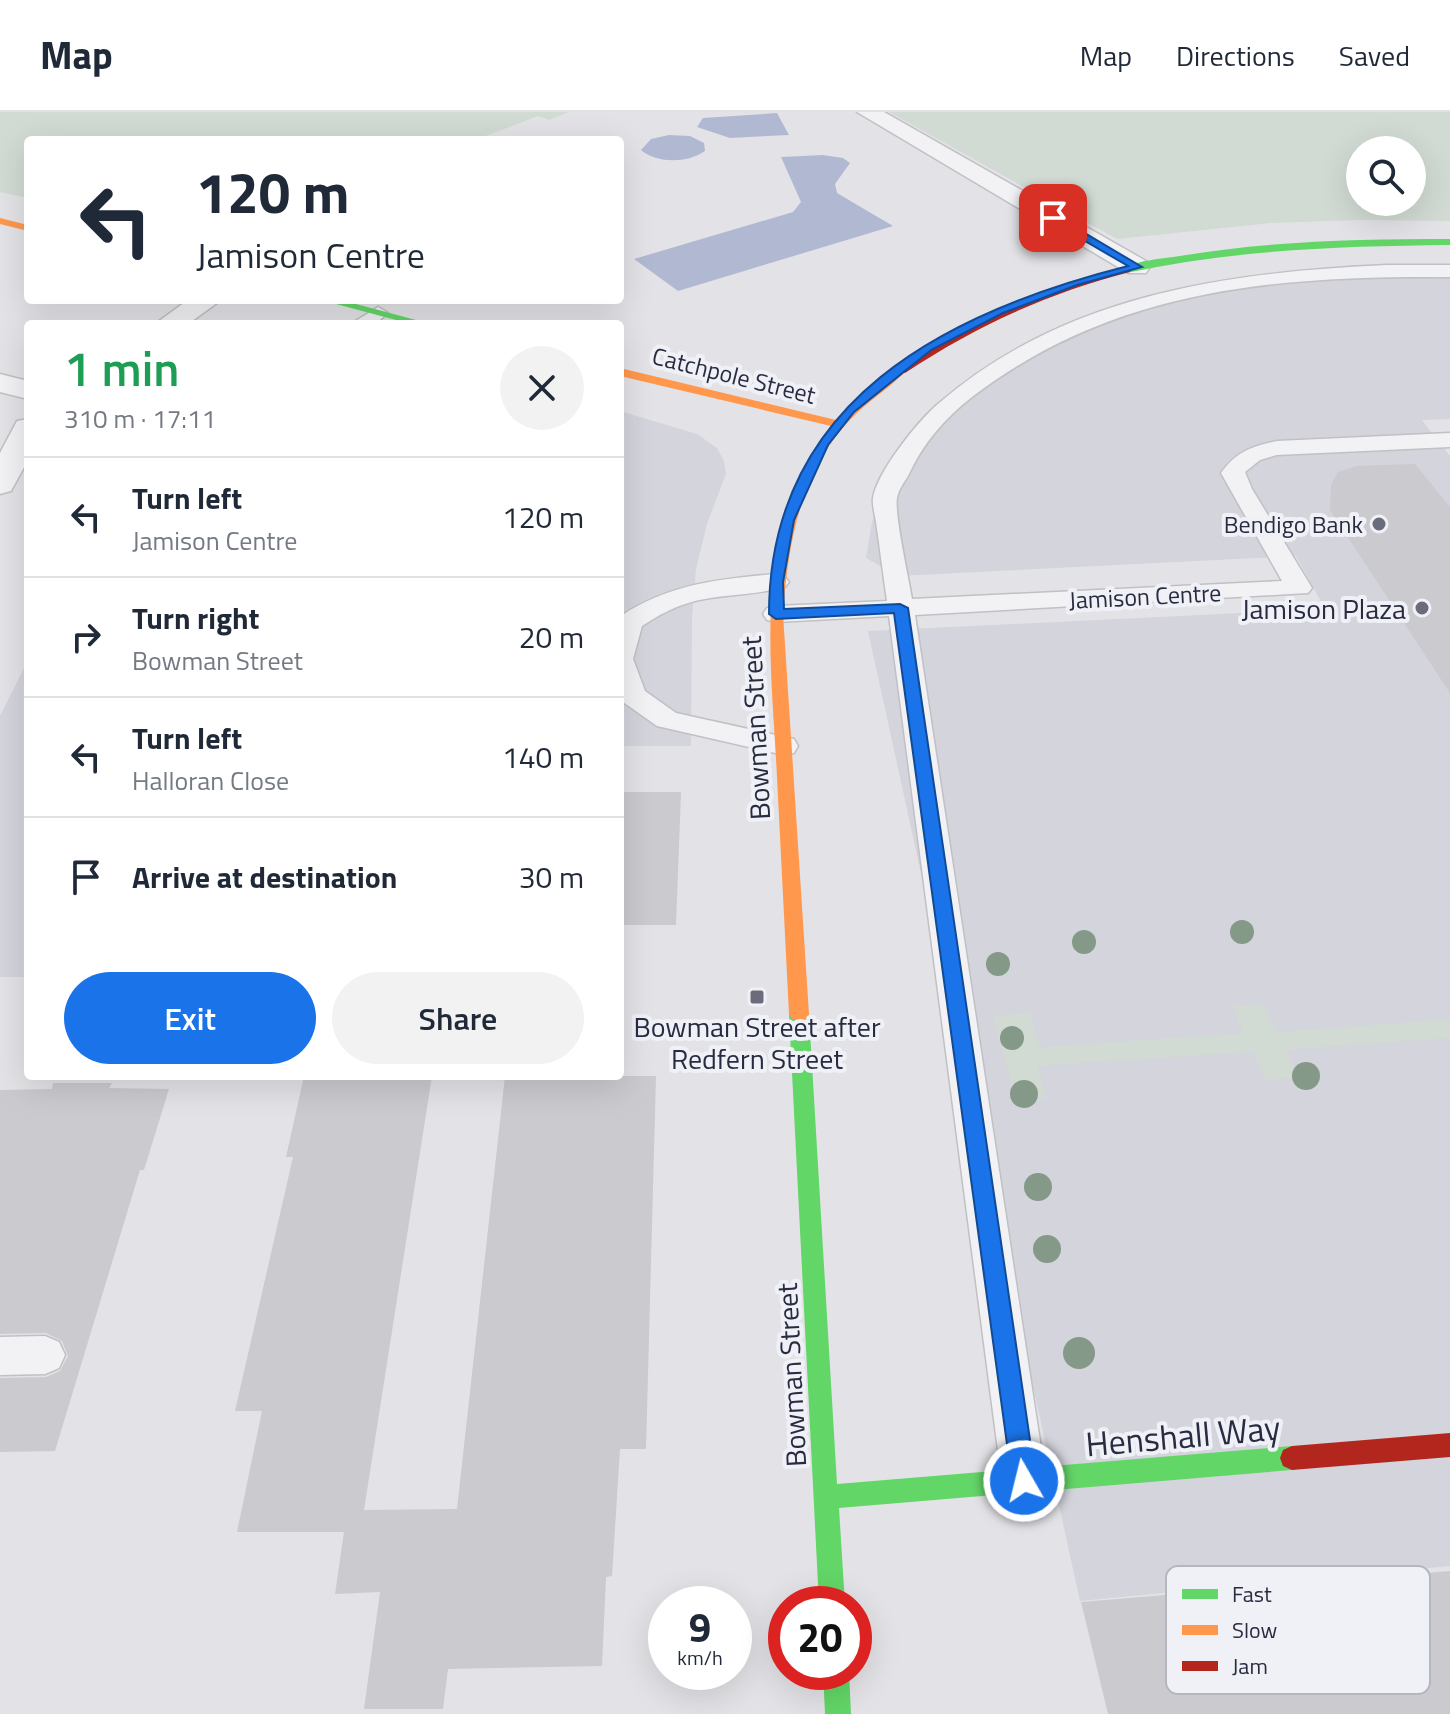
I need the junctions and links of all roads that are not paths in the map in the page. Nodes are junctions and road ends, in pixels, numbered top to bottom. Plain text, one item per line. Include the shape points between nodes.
1 (868, 112) edge
2 (0, 221) edge
3 (24, 227) edge
4 (1450, 242) edge
5 (1137, 267) junction
6 (1450, 271) edge
7 (201, 304) edge
8 (336, 304) edge
9 (369, 318) edge
10 (175, 320) edge
11 (624, 373) edge
12 (0, 383) edge
13 (24, 389) edge
14 (837, 424) junction
15 (24, 436) edge
16 (1450, 440) edge
17 (0, 484) edge
18 (776, 582) junction
19 (900, 608) junction
20 (776, 614) junction
21 (624, 644) edge
22 (624, 670) edge
23 (784, 746) junction
24 (45, 1355) dead end
25 (0, 1356) edge
26 (1450, 1445) edge
27 (1024, 1481) junction
28 (825, 1497) junction
29 (831, 1586) edge
30 (837, 1690) edge
31 (838, 1714) edge

1 - 5 street
2 - 3 street
4 - 5 street, Bowman Street via 1310,243
5 - 14 street, Bowman Street via 999,310 926,348
6 - 19 lane via 1261,280 1181,293 1039,341 980,377 913,442 885,498
7 - 10 street
8 - 9 street
11 - 14 street, Catchpole Street
12 - 13 street
14 - 18 street, Bowman Street via 822,444 787,520
15 - 17 street
16 - 19 lane, Jamison Centre via 1277,448 1240,461 1233,473 1240,489 1299,588
18 - 20 street, Bowman Street
18 - 21 lane via 693,590 658,602 630,622
19 - 20 lane, Jamison Centre
19 - 27 lane
20 - 23 street, Bowman Street
22 - 23 lane via 633,696 667,720
23 - 28 street, Bowman Street
24 - 25 lane
26 - 27 street, Henshall Way
27 - 28 street, Henshall Way
28 - 29 street, Bowman Street
30 - 31 street

